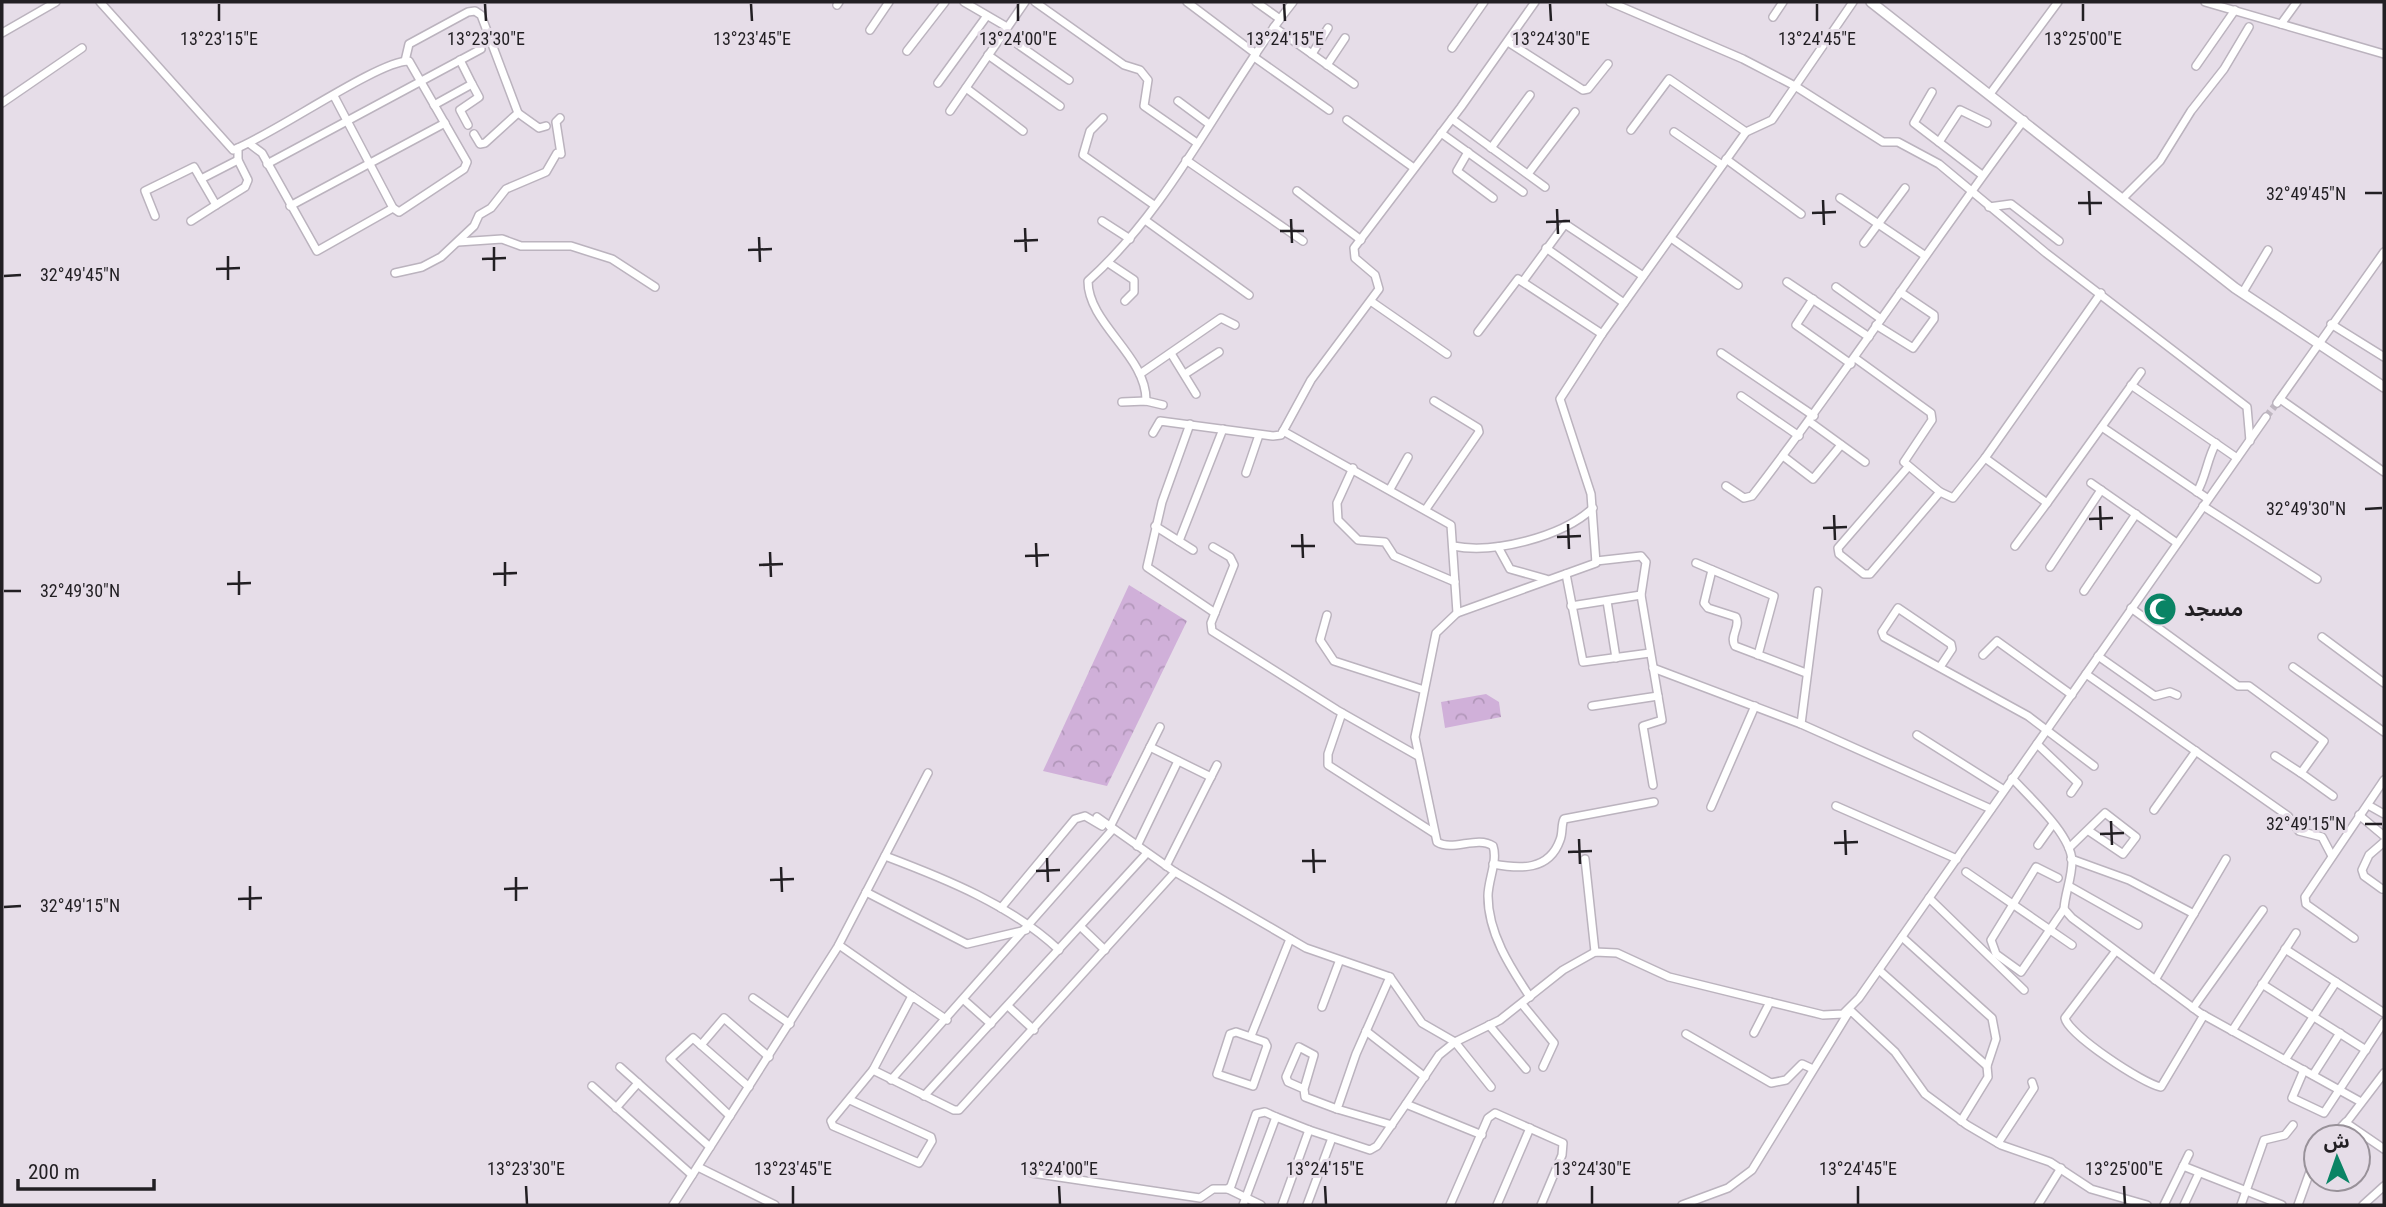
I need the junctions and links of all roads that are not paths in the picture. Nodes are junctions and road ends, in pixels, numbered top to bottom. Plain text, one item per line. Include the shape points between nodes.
1 (56, 2) edge
2 (100, 2) edge
3 (889, 2) edge
4 (945, 2) edge
5 (964, 2) edge
6 (1025, 2) edge
7 (1035, 2) edge
8 (1187, 2) edge
9 (1256, 2) edge
10 (1293, 2) edge
11 (1484, 2) edge
12 (1535, 2) edge
13 (1610, 2) edge
14 (1783, 2) edge
15 (1853, 2) edge
16 (1871, 2) edge
17 (2058, 2) edge
18 (2206, 2) edge
19 (2297, 2) edge
20 (2235, 10) junction
21 (986, 17) junction
22 (1773, 17) dead end
23 (1280, 19) junction
24 (2281, 24) junction
25 (1274, 27) junction
26 (1328, 27) dead end
27 (2249, 27) dead end
28 (870, 30) dead end
29 (1005, 30) junction
30 (2, 33) edge
31 (1345, 38) dead end
32 (478, 41) dead end
33 (1508, 42) junction
34 (82, 48) dead end
35 (1452, 48) dead end
36 (907, 51) dead end
37 (1312, 54) junction
38 (2384, 54) edge
39 (988, 55) junction
40 (1255, 56) junction
41 (460, 60) junction
42 (405, 61) junction
43 (1608, 64) dead end
44 (1327, 65) junction
45 (2196, 66) dead end
46 (421, 80) junction
47 (1069, 80) dead end
48 (939, 83) dead end
49 (1354, 83) dead end
50 (472, 84) junction
51 (1796, 86) junction
52 (966, 88) junction
53 (1932, 92) dead end
54 (1990, 94) junction
55 (1530, 95) dead end
56 (334, 96) junction
57 (1178, 101) dead end
58 (2, 103) edge
59 (434, 104) junction
60 (1060, 106) dead end
61 (1329, 110) dead end
62 (950, 111) dead end
63 (1575, 112) dead end
64 (519, 113) junction
65 (560, 118) dead end
66 (1103, 118) dead end
67 (1452, 119) junction
68 (347, 120) junction
69 (1347, 120) dead end
70 (2024, 120) junction
71 (445, 123) junction
72 (1987, 123) dead end
73 (1209, 124) junction
74 (468, 125) dead end
75 (546, 126) dead end
76 (1631, 130) dead end
77 (1023, 131) dead end
78 (1674, 132) dead end
79 (1745, 132) junction
80 (1441, 133) junction
81 (474, 134) dead end
82 (1939, 142) junction
83 (1197, 143) junction
84 (250, 144) junction
85 (238, 148) junction
86 (1492, 148) junction
87 (1468, 152) junction
88 (238, 160) junction
89 (1186, 160) junction
90 (1724, 162) junction
91 (371, 163) junction
92 (267, 164) junction
93 (1414, 168) junction
94 (1528, 174) junction
95 (1982, 175) junction
96 (201, 179) junction
97 (1545, 187) dead end
98 (1905, 188) dead end
99 (1297, 191) dead end
100 (1523, 192) dead end
101 (1970, 192) junction
102 (1493, 198) dead end
103 (1840, 198) dead end
104 (2123, 198) junction
105 (216, 205) junction
106 (1154, 205) junction
107 (290, 206) junction
108 (1989, 207) junction
109 (393, 208) junction
110 (1801, 214) dead end
111 (155, 216) dead end
112 (1144, 220) junction
113 (191, 221) dead end
114 (1102, 221) dead end
115 (1878, 224) junction
116 (2039, 225) junction
117 (2022, 233) junction
118 (1671, 238) junction
119 (1129, 239) junction
120 (1361, 240) junction
121 (2059, 241) dead end
122 (458, 242) junction
123 (1303, 242) dead end
124 (1864, 243) dead end
125 (1546, 248) junction
126 (2268, 250) dead end
127 (2384, 253) edge
128 (1924, 255) junction
129 (1110, 264) junction
130 (396, 273) dead end
131 (1643, 276) junction
132 (1524, 280) junction
133 (1787, 282) dead end
134 (1738, 285) dead end
135 (655, 287) dead end
136 (1836, 287) dead end
137 (1900, 292) junction
138 (2243, 292) junction
139 (2101, 293) junction
140 (1249, 295) dead end
141 (1813, 299) junction
142 (1125, 301) dead end
143 (1372, 302) junction
144 (1624, 303) junction
145 (1879, 322) junction
146 (2331, 324) junction
147 (1235, 325) dead end
148 (1478, 332) dead end
149 (1602, 334) junction
150 (1869, 337) junction
151 (2316, 343) junction
152 (1219, 352) dead end
153 (1721, 353) dead end
154 (1447, 354) dead end
155 (1172, 355) junction
156 (2384, 357) edge
157 (1853, 361) junction
158 (2141, 372) dead end
159 (1140, 374) junction
160 (1185, 374) junction
161 (2131, 385) junction
162 (2384, 387) edge
163 (1196, 394) dead end
164 (1741, 396) dead end
165 (1146, 401) junction
166 (1434, 401) dead end
167 (1122, 402) dead end
168 (1164, 405) dead end
169 (2266, 418) tunnel mouth
170 (1812, 419) junction
171 (1190, 424) junction
172 (2102, 427) junction
173 (1223, 429) junction
174 (1283, 431) junction
175 (1153, 433) dead end
176 (1259, 435) junction
177 (1798, 436) junction
178 (2250, 440) junction
179 (2216, 443) junction
180 (1841, 445) junction
181 (1783, 456) junction
182 (1408, 457) dead end
183 (1985, 458) junction
184 (2237, 458) junction
185 (1865, 462) dead end
186 (1909, 467) junction
187 (1353, 468) junction
188 (2384, 472) edge
189 (1246, 473) dead end
190 (2091, 484) dead end
191 (1726, 486) dead end
192 (1390, 489) junction
193 (2101, 490) junction
194 (1940, 492) junction
195 (2197, 492) junction
196 (2208, 499) junction
197 (2047, 503) junction
198 (2203, 506) junction
199 (1592, 508) junction
200 (1426, 509) junction
201 (2136, 514) junction
202 (1155, 526) junction
203 (1179, 541) junction
204 (2177, 543) junction
205 (1453, 546) junction
206 (2015, 546) dead end
207 (1213, 547) dead end
208 (1498, 547) junction
209 (1193, 550) dead end
210 (1596, 561) junction
211 (1696, 563) dead end
212 (2050, 567) dead end
213 (1712, 570) junction
214 (1566, 574) junction
215 (1546, 579) junction
216 (2317, 579) dead end
217 (1455, 582) junction
218 (1818, 591) dead end
219 (2084, 591) dead end
220 (1641, 595) junction
221 (1607, 601) junction
222 (1572, 606) junction
223 (2131, 608) junction
224 (1215, 613) junction
225 (1457, 613) junction
226 (1327, 615) dead end
227 (2322, 637) dead end
228 (1650, 653) junction
229 (1758, 655) junction
230 (1983, 655) dead end
231 (2098, 656) junction
232 (1616, 658) junction
233 (1940, 667) junction
234 (2293, 667) dead end
235 (1653, 668) junction
236 (1806, 674) junction
237 (2086, 674) junction
238 (2384, 683) edge
239 (1424, 690) junction
240 (2072, 695) junction
241 (2177, 695) dead end
242 (1658, 696) junction
243 (1592, 706) dead end
244 (1755, 706) junction
245 (1342, 713) junction
246 (1801, 724) junction
247 (1160, 727) dead end
248 (2048, 728) junction
249 (2384, 732) edge
250 (1917, 735) dead end
251 (2037, 744) junction
252 (1150, 747) junction
253 (2196, 751) junction
254 (1418, 756) junction
255 (2275, 756) dead end
256 (1178, 761) junction
257 (1217, 765) dead end
258 (2094, 766) dead end
259 (928, 773) dead end
260 (2301, 773) junction
261 (1211, 777) junction
262 (2012, 778) junction
263 (2384, 781) edge
264 (1653, 785) dead end
265 (2004, 790) junction
266 (2071, 793) dead end
267 (2333, 796) dead end
268 (1654, 802) dead end
269 (2368, 805) junction
270 (1836, 806) dead end
271 (1711, 807) dead end
272 (1991, 809) junction
273 (2154, 810) dead end
274 (2384, 814) edge
275 (2359, 815) junction
276 (1097, 817) dead end
277 (2053, 824) junction
278 (1111, 830) junction
279 (2089, 831) junction
280 (1434, 833) junction
281 (2384, 836) edge
282 (2384, 842) edge
283 (2038, 845) dead end
284 (1137, 846) junction
285 (2069, 848) junction
286 (1147, 853) junction
287 (885, 856) junction
288 (2332, 856) junction
289 (1585, 859) dead end
290 (1956, 859) junction
291 (2071, 859) junction
292 (2227, 859) dead end
293 (1493, 864) junction
294 (1166, 866) junction
295 (1175, 872) junction
296 (1966, 872) dead end
297 (2058, 878) dead end
298 (2069, 886) junction
299 (2382, 889) dead end
300 (866, 892) junction
301 (1929, 898) junction
302 (2012, 905) junction
303 (1001, 908) junction
304 (2064, 909) junction
305 (2263, 910) dead end
306 (2194, 914) junction
307 (2138, 925) dead end
308 (1081, 927) junction
309 (1029, 928) junction
310 (2049, 930) junction
311 (2296, 933) dead end
312 (1902, 937) junction
313 (2354, 938) dead end
314 (1290, 939) junction
315 (839, 945) junction
316 (2072, 945) dead end
317 (2285, 949) junction
318 (1059, 950) junction
319 (1105, 950) junction
320 (1595, 952) junction
321 (2115, 952) junction
322 (1339, 962) junction
323 (1879, 970) junction
324 (1390, 977) junction
325 (2155, 981) junction
326 (2336, 982) junction
327 (2262, 984) junction
328 (2024, 990) dead end
329 (912, 996) junction
330 (1530, 997) junction
331 (753, 998) dead end
332 (964, 1000) junction
333 (1770, 1002) junction
334 (1522, 1004) junction
335 (1008, 1006) junction
336 (1322, 1007) dead end
337 (2193, 1008) junction
338 (1850, 1010) junction
339 (2384, 1013) edge
340 (2204, 1015) junction
341 (2313, 1016) junction
342 (947, 1020) junction
343 (2384, 1021) edge
344 (790, 1024) junction
345 (991, 1024) junction
346 (1489, 1025) junction
347 (1034, 1030) junction
348 (1366, 1031) junction
349 (2232, 1031) junction
350 (1754, 1033) dead end
351 (2340, 1033) junction
352 (1686, 1034) dead end
353 (1251, 1036) junction
354 (1455, 1042) junction
355 (701, 1045) junction
356 (2366, 1050) junction
357 (769, 1057) junction
358 (2285, 1059) junction
359 (620, 1066) dead end
360 (1987, 1066) junction
361 (1543, 1067) dead end
362 (1526, 1069) dead end
363 (1813, 1069) junction
364 (873, 1070) junction
365 (2304, 1070) junction
366 (2384, 1073) edge
367 (2313, 1075) junction
368 (1425, 1077) junction
369 (891, 1080) junction
370 (2032, 1082) dead end
371 (638, 1083) junction
372 (592, 1086) dead end
373 (749, 1087) junction
374 (1491, 1087) dead end
375 (1304, 1089) junction
376 (2340, 1090) junction
377 (924, 1096) junction
378 (850, 1100) junction
379 (2361, 1102) junction
380 (1406, 1104) junction
381 (616, 1108) junction
382 (1337, 1109) junction
383 (730, 1116) junction
384 (1276, 1117) junction
385 (1961, 1121) junction
386 (2346, 1122) joint
387 (1392, 1125) junction
388 (2293, 1125) dead end
389 (1530, 1128) junction
390 (1309, 1130) junction
391 (1482, 1135) junction
392 (1332, 1138) junction
393 (1998, 1143) junction
394 (710, 1147) junction
395 (2384, 1149) edge
396 (2189, 1154) dead end
397 (2183, 1166) junction
398 (698, 1167) junction
399 (2061, 1168) junction
400 (1032, 1172) dead end
401 (2199, 1173) junction
402 (692, 1175) junction
403 (2384, 1186) edge
404 (1228, 1189) junction
405 (2246, 1191) junction
406 (1244, 1202) edge
407 (677, 1204) edge
408 (1689, 1204) edge
409 (775, 1205) edge
410 (1261, 1205) edge
411 (1282, 1205) edge
412 (1307, 1205) edge
413 (1450, 1205) edge
414 (1497, 1205) edge
415 (1541, 1205) edge
416 (2038, 1205) edge
417 (2145, 1205) edge
418 (2164, 1205) edge
419 (2184, 1205) edge
420 (2241, 1205) edge
421 (2282, 1205) edge
422 (2364, 1205) edge

1 - 30 street
2 - 85 street via 233,150
3 - 28 street
4 - 36 street
5 - 21 street
6 - 29 street
7 - 83 street via 1124,65 1144,73 1148,80 1144,107
8 - 40 street
9 - 23 street
10 - 23 street
11 - 35 street
12 - 33 street
13 - 51 street via 1743,58
14 - 22 street
15 - 51 street
16 - 54 main road
17 - 54 street
18 - 20 street
19 - 24 street
20 - 24 street
20 - 45 street
21 - 29 street
21 - 48 street
23 - 25 street
24 - 38 street
25 - 37 street
25 - 40 street
26 - 37 street
27 - 104 street via 2160,161
29 - 39 street
29 - 47 street
31 - 44 street
32 - 41 street via 481,49
33 - 43 street via 1583,90
33 - 67 street
34 - 58 street
37 - 44 street
39 - 52 street
39 - 60 street
40 - 61 street
40 - 73 street
41 - 46 street
41 - 50 street
42 - 46 street
42 - 56 street
42 - 64 street via 409,44 475,11 481,15
44 - 49 street
46 - 59 street
46 - 68 street
50 - 59 street
50 - 74 street via 479,97 460,110
51 - 79 street via 1770,122
51 - 101 street via 1883,142 1898,142 1937,162
52 - 62 street
52 - 77 street
53 - 82 street via 1913,121
54 - 70 main road
55 - 86 street
56 - 68 street
56 - 84 street
57 - 73 street
59 - 71 street
63 - 94 street
64 - 75 street via 539,128
64 - 81 street via 485,143 480,144
65 - 122 street via 556,122 561,154 556,153 546,172 506,189
66 - 106 street via 1090,131 1083,155
67 - 80 street
67 - 86 street
68 - 91 street
68 - 92 street
69 - 93 street
70 - 95 street
70 - 104 main road
71 - 91 street
71 - 109 street via 467,162 464,169 399,212
72 - 82 street via 1961,109
73 - 83 street
76 - 79 street via 1669,79
78 - 90 street
79 - 90 street
80 - 87 street
80 - 93 street
82 - 95 street
83 - 89 street
84 - 85 street
84 - 92 street
85 - 88 street
86 - 94 street
87 - 100 street
87 - 102 street via 1457,172
88 - 96 street
88 - 105 street via 248,180 245,187
89 - 106 street
89 - 123 street
90 - 110 street
90 - 118 street
91 - 107 street
91 - 109 street
92 - 107 street
93 - 120 street
94 - 97 street
95 - 101 street
96 - 105 street
96 - 111 street via 194,167 145,191
98 - 115 street
99 - 120 street
101 - 108 street
101 - 128 street
103 - 115 street
104 - 138 main road
105 - 113 street
106 - 112 street
107 - 109 street via 317,251
108 - 116 street via 2011,204
108 - 117 street
112 - 119 street
112 - 140 street
114 - 119 street
115 - 124 street
115 - 128 street
116 - 117 street
116 - 121 street
117 - 139 street
118 - 131 street
118 - 134 street
119 - 129 street
120 - 143 street via 1354,256 1376,275 1380,286
122 - 130 street via 422,267
122 - 135 street via 502,239 521,246 571,246 612,259
125 - 131 street via 1567,224
125 - 132 street
125 - 144 street
126 - 138 street
127 - 146 street
128 - 137 street
129 - 142 street via 1134,280 1134,292
129 - 159 street via 1088,281 1088,286 1098,310
131 - 144 street
132 - 148 street via 1515,280
132 - 149 street
133 - 141 street
136 - 145 street
137 - 145 street
137 - 145 street via 1935,318 1913,348
138 - 151 main road
139 - 178 street via 2247,407
139 - 183 street
141 - 150 street
141 - 157 street via 1796,324
143 - 154 street
143 - 174 street via 1311,380
144 - 149 street
145 - 150 street
146 - 151 street
146 - 156 street
147 - 155 street via 1221,318
149 - 199 street via 1560,403
150 - 157 street
151 - 162 main road
151 - 188 street via 2278,401
152 - 160 street
153 - 170 street
155 - 159 street
155 - 160 street
157 - 170 street
157 - 186 street via 1932,414 1904,459
158 - 161 street
159 - 165 street
160 - 163 street
161 - 172 street
161 - 179 street
164 - 177 street
165 - 167 street
165 - 168 street
166 - 200 street via 1479,432
169 - 178 street
170 - 177 street
170 - 180 street
171 - 173 street
171 - 175 street via 1159,421
171 - 202 street
172 - 195 street
172 - 197 street
173 - 176 street
173 - 203 street
174 - 176 street via 1277,437
174 - 187 street
176 - 189 street
177 - 181 street
178 - 184 street
179 - 184 street
179 - 195 street
180 - 181 street via 1813,479
180 - 185 street
181 - 191 street via 1750,498
182 - 192 street
183 - 194 street via 1956,496
183 - 197 street
184 - 196 street
186 - 194 street
186 - 194 street via 1838,548 1839,554 1870,574
187 - 192 street
187 - 217 street via 1337,503 1338,520 1360,541 1385,542 1394,556
190 - 193 street
192 - 200 street
193 - 201 street
193 - 212 street
195 - 196 street
196 - 198 street
197 - 206 street
198 - 204 street
198 - 216 street
199 - 208 street via 1574,523
199 - 210 street
200 - 205 street via 1450,523
201 - 204 street
201 - 219 street
202 - 203 street
202 - 224 street via 1147,568
203 - 209 street
204 - 223 street
205 - 208 street
205 - 217 street
207 - 224 street via 1234,565
208 - 215 street via 1510,569
210 - 214 street
210 - 220 street via 1643,557
211 - 213 street
213 - 229 street via 1705,605 1735,616 1733,644
213 - 229 street via 1774,596
214 - 215 street
214 - 222 street
215 - 225 street
217 - 225 street
218 - 236 street
220 - 221 street
220 - 228 street
221 - 222 street
221 - 232 street
222 - 232 street via 1582,661
223 - 231 street
223 - 260 street via 2238,686 2252,687 2324,741
224 - 245 street via 1212,631
225 - 239 street via 1437,630
226 - 239 street via 1320,640 1334,661
227 - 238 street
228 - 232 street
228 - 235 street
229 - 236 street
230 - 240 street via 1997,641
231 - 237 street
231 - 241 street via 2155,696
233 - 233 street via 1883,636 1898,608 1951,644
233 - 248 street
234 - 249 street
235 - 242 street
235 - 244 street
236 - 246 street
237 - 240 street
237 - 253 street
239 - 254 street via 1415,735
240 - 248 street
242 - 243 street
242 - 264 street via 1662,721 1643,726
244 - 246 street
244 - 271 street
245 - 254 street
245 - 280 street via 1328,765
246 - 272 street
247 - 252 street
248 - 251 street
248 - 258 street
250 - 265 street
251 - 262 street
251 - 266 street via 2077,783
252 - 256 street
252 - 278 street
253 - 273 street
253 - 288 street via 2288,816 2299,831 2322,837
254 - 280 street
255 - 260 street
256 - 261 street
256 - 284 street
257 - 261 street
259 - 287 street
260 - 267 street
261 - 294 street
262 - 265 street
262 - 277 street
263 - 269 street
265 - 272 street
268 - 293 street via 1564,818 1558,845 1540,864 1524,868
269 - 274 street
269 - 275 street
270 - 290 street
272 - 290 street
275 - 281 street
275 - 288 street
276 - 278 street
277 - 283 street
277 - 285 street
278 - 284 street
278 - 303 street via 1085,816 1076,819
278 - 309 street
279 - 279 street via 2107,813 2136,837 2123,855
279 - 285 street
280 - 293 street via 1443,845 1492,844
282 - 299 street via 2369,855 2362,870
284 - 286 street
285 - 291 street
286 - 294 street
286 - 308 street
287 - 300 street
287 - 303 street
288 - 313 street via 2305,901
289 - 320 street
290 - 301 street
291 - 298 street
291 - 306 street via 2129,880
292 - 306 street
293 - 330 street via 1490,916 1506,960
294 - 295 street
295 - 314 street
295 - 319 street
296 - 302 street
297 - 302 street via 2036,867
298 - 304 street
298 - 307 street
300 - 309 street via 967,944
300 - 315 street
301 - 312 street
301 - 328 street
302 - 310 street
302 - 310 street via 1991,940 1996,954 2019,972
303 - 309 street
304 - 310 street
304 - 321 street
305 - 337 street
306 - 325 street
308 - 318 street
308 - 319 street
309 - 318 street
309 - 332 street
310 - 316 street
311 - 317 street
312 - 323 street
312 - 360 street via 1992,1018 1996,1039
314 - 322 street
314 - 353 street
315 - 329 street
315 - 344 street
317 - 326 street
317 - 327 street
318 - 335 street
319 - 347 street
320 - 330 street
320 - 333 street via 1617,953 1669,976
321 - 325 street
321 - 340 street via 2065,1018 2068,1028 2113,1060 2161,1087
322 - 324 street
322 - 336 street
323 - 338 street
323 - 360 street
324 - 348 street
324 - 354 street via 1422,1023
325 - 337 street
326 - 339 street
326 - 341 street
327 - 341 street
327 - 349 street
329 - 342 street
329 - 364 street
330 - 334 street
331 - 344 street
332 - 342 street
332 - 345 street
333 - 338 street via 1831,1016
333 - 350 street
334 - 346 street
334 - 361 street via 1555,1043
335 - 345 street
335 - 347 street
337 - 340 street
338 - 363 street
338 - 385 street via 1895,1052 1925,1094
340 - 349 street
341 - 351 street
341 - 358 street
342 - 369 street
343 - 356 street
344 - 357 street
345 - 377 street
346 - 354 street
346 - 362 street
347 - 377 street via 959,1110
348 - 368 street
348 - 382 street
349 - 358 street
351 - 356 street
351 - 367 street
352 - 363 street via 1772,1083 1786,1080 1802,1064
353 - 353 street via 1267,1046 1255,1085 1219,1075 1230,1034
354 - 368 street via 1439,1055
354 - 374 street
355 - 357 street via 724,1018
355 - 373 street
355 - 383 street via 689,1038 670,1061
356 - 376 street
357 - 373 street
358 - 365 street
359 - 371 street
360 - 385 street via 1989,1077
363 - 408 street via 1765,1153 1745,1178
364 - 369 street
364 - 378 street
365 - 367 street
365 - 376 street via 2294,1099 2322,1113
366 - 379 street
367 - 376 street
368 - 380 street
369 - 377 street
370 - 393 street via 2034,1088
371 - 381 street
371 - 394 street
372 - 381 street
373 - 383 street
375 - 375 street via 1286,1077 1299,1047 1314,1055
375 - 382 street via 1305,1097
376 - 379 street
378 - 378 street via 831,1121 833,1126 920,1161 931,1137
379 - 386 street
380 - 387 street
380 - 391 street
381 - 402 street
382 - 387 street
383 - 394 street
384 - 390 street
384 - 404 street via 1256,1114
384 - 406 street
385 - 393 street
386 - 395 street
387 - 392 street via 1370,1150
388 - 405 street via 2285,1135 2264,1140
389 - 391 street via 1492,1114
389 - 414 street
389 - 415 street via 1564,1145
390 - 392 street
390 - 411 street
391 - 413 street
392 - 412 street
393 - 399 street
394 - 398 street
396 - 397 street
397 - 401 street
397 - 418 street
398 - 402 street
398 - 409 street
399 - 416 street
399 - 417 street via 2091,1189
400 - 404 street via 1195,1198 1213,1189
401 - 405 street
401 - 419 street
402 - 407 street
403 - 422 street
404 - 406 street
405 - 420 street
405 - 421 street
406 - 410 street

